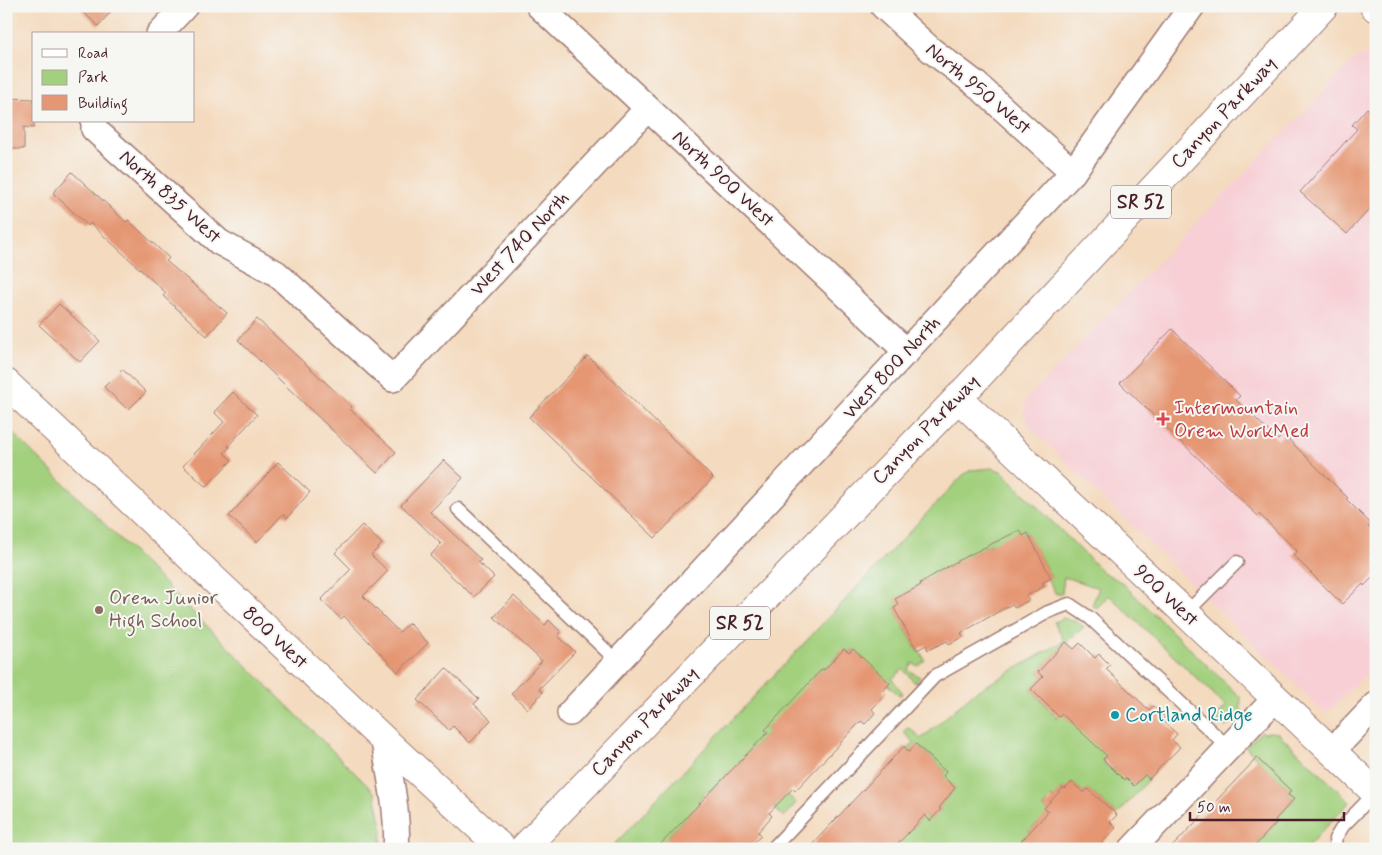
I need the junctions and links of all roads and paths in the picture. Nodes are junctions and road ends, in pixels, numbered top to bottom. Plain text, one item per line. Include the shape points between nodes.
1 (185, 6) edge
2 (539, 6) edge
3 (883, 6) edge
4 (1192, 6) edge
5 (1324, 6) edge
6 (161, 32) edge
7 (647, 109) junction
8 (94, 122) edge
9 (1073, 172) junction
10 (907, 352) junction
11 (393, 380) joint
12 (9, 392) edge
13 (958, 398) junction
14 (458, 509) dead end
15 (1237, 562) dead end
16 (1186, 614) junction
17 (618, 662) junction
18 (1274, 698) junction
19 (1376, 705) edge
20 (570, 713) dead end
21 (384, 740) junction
22 (1228, 747) junction
23 (1332, 751) junction
24 (1376, 792) edge
25 (396, 849) edge
26 (503, 849) edge
27 (523, 849) edge
28 (772, 849) edge
29 (1132, 849) edge
30 (1336, 849) edge

1 - 6 street
2 - 7 street, North 900 West
3 - 9 street, North 950 West
4 - 9 street, West 800 North
5 - 13 main road, Canyon Parkway / SR 52
7 - 10 street, North 900 West
7 - 11 street, West 740 North
8 - 11 street, North 835 West via 94,129 219,242 276,273
9 - 10 street, West 800 North
10 - 17 street, West 800 North
12 - 21 main road, 800 West
13 - 16 main road, 900 West
13 - 27 main road, Canyon Parkway / SR 52
14 - 17 lane
15 - 16 lane
16 - 18 main road, 900 West
17 - 20 street, West 800 North
18 - 22 street
18 - 23 main road, 900 West
19 - 23 street
21 - 25 street
21 - 26 main road, 800 West
22 - 28 lane via 1090,618 1069,604 1048,612 935,676
22 - 29 street
23 - 24 main road, 900 West
24 - 30 lane via 1343,826 1335,839

